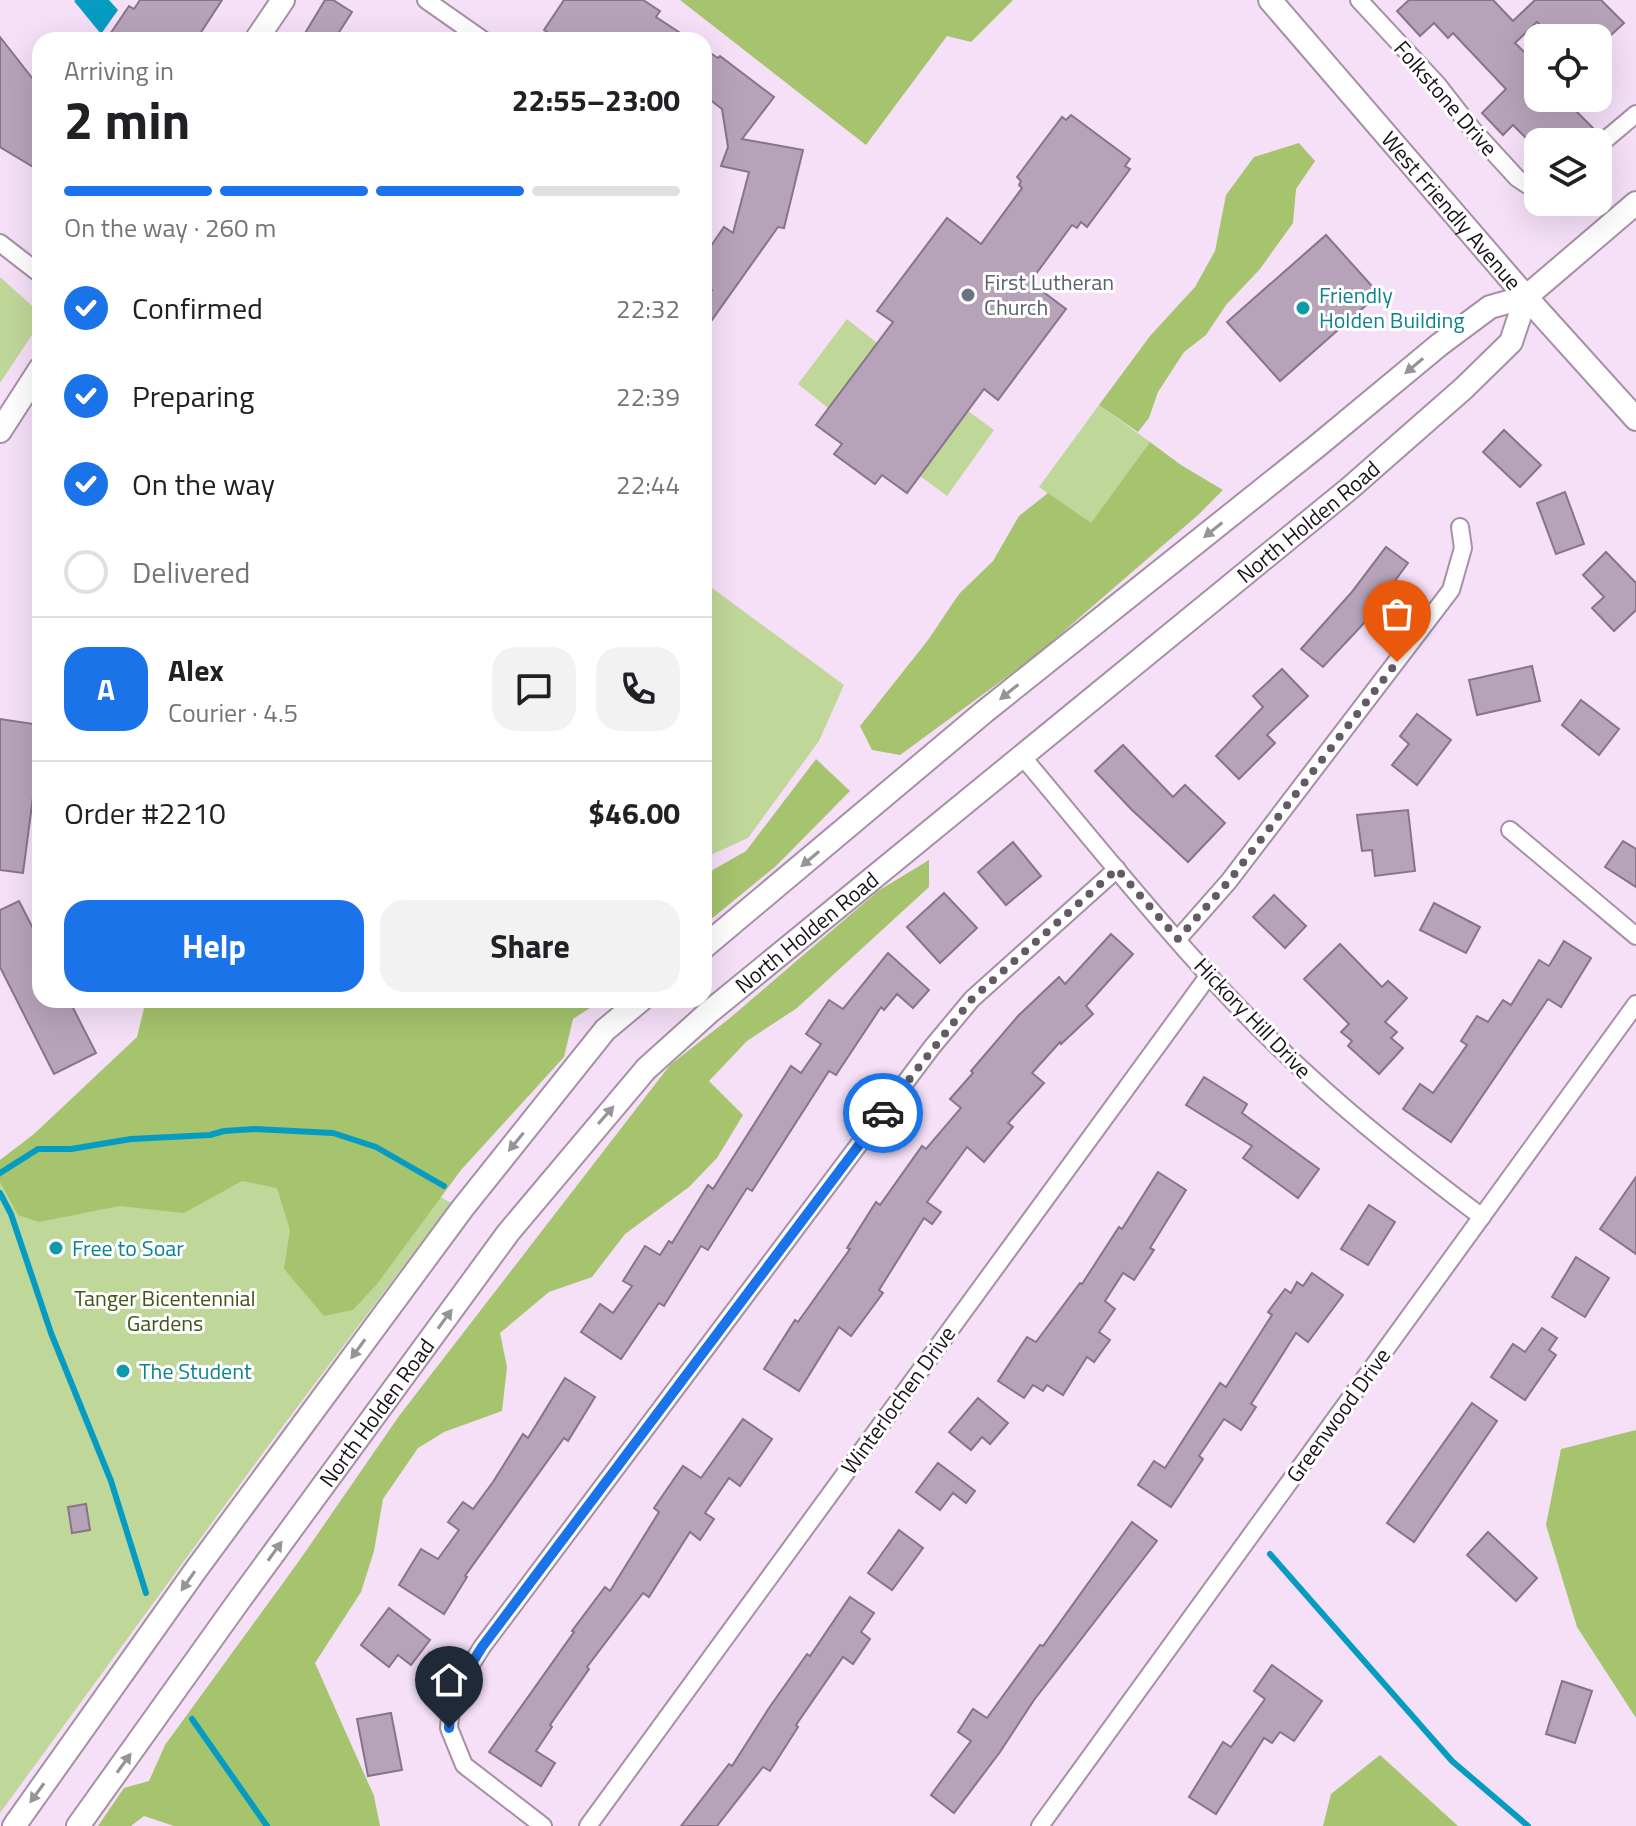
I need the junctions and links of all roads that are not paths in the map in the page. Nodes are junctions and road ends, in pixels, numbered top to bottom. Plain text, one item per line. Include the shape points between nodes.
1 (283, 0) edge
2 (426, 0) edge
3 (1270, 0) edge
4 (1359, 0) edge
5 (261, 32) edge
6 (472, 32) edge
7 (1636, 114) edge
8 (1612, 134) edge
9 (1524, 183) edge
10 (1636, 203) edge
11 (0, 243) edge
12 (32, 268) edge
13 (1526, 297) junction
14 (32, 381) edge
15 (1636, 419) edge
16 (0, 431) edge
17 (1460, 527) dead end
18 (1021, 755) junction
19 (1510, 830) dead end
20 (1117, 869) junction
21 (1636, 936) edge
22 (1178, 939) junction
23 (712, 940) edge
24 (1209, 975) junction
25 (1636, 1004) edge
26 (631, 1008) edge
27 (1482, 1217) junction
28 (14, 1826) edge
29 (78, 1826) edge
30 (543, 1826) edge
31 (588, 1826) edge
32 (1040, 1826) edge

1 - 5 main road
2 - 6 street
3 - 13 main road, West Friendly Avenue
4 - 9 street, Folkstone Drive
7 - 8 street
10 - 13 main road
11 - 12 street
13 - 15 main road, West Friendly Avenue
13 - 18 main road, North Holden Road via 1511,342 1464,388 1350,488
13 -> 23 main road via 1490,307 1439,345 984,712
14 - 16 main road
17 - 22 street via 1463,548 1451,590 1229,881
18 - 20 street, Hickory Hill Drive
29 -> 18 main road, North Holden Road via 508,1233 646,1069
19 - 21 street
20 - 22 street, Hickory Hill Drive
20 - 30 street via 972,999 932,1047 482,1647 452,1695 449,1728 464,1765
22 - 24 street, Hickory Hill Drive
24 - 27 street, Hickory Hill Drive via 1306,1074
24 - 31 street, Winterlochen Drive
25 - 27 street, Greenwood Drive
26 -> 28 main road via 605,1030 462,1209
27 - 32 street, Greenwood Drive

